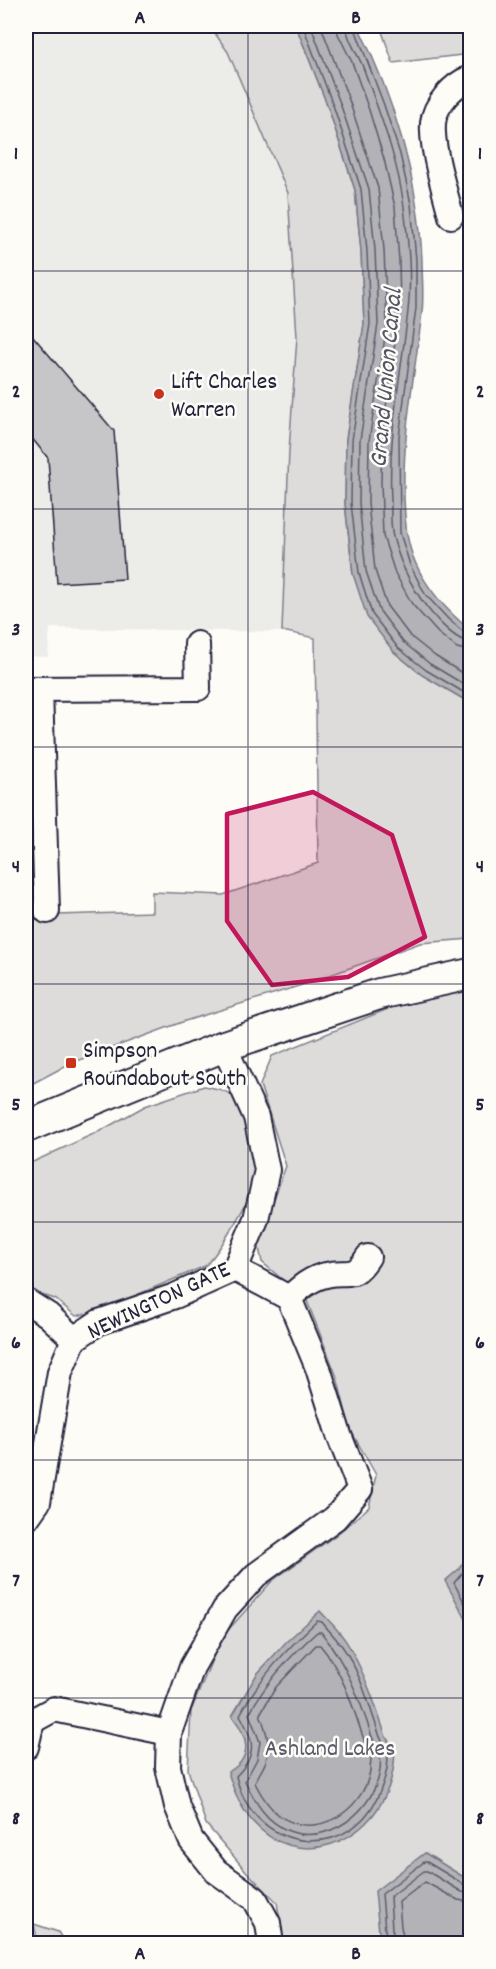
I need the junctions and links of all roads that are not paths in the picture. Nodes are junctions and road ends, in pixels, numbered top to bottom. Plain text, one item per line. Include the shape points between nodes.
1 (471, 78) edge
2 (451, 216) dead end
3 (196, 644) dead end
4 (33, 690) edge
5 (47, 911) dead end
6 (471, 974) edge
7 (224, 1046) junction
8 (26, 1128) edge
9 (368, 1257) dead end
10 (235, 1269) junction
11 (289, 1298) junction
12 (26, 1301) edge
13 (74, 1339) junction
14 (26, 1519) edge
15 (29, 1720) edge
16 (169, 1733) junction
17 (26, 1747) edge
18 (271, 1944) edge

1 - 2 street via 445,95 433,122
3 - 4 street via 198,688
4 - 5 street
6 - 7 street via 379,994
7 - 8 street
7 - 10 street, NEWINGTON GATE via 256,1117 267,1170 256,1219
9 - 11 street via 350,1274 328,1274 309,1281
10 - 11 street
10 - 13 street, NEWINGTON GATE via 175,1296 99,1322
11 - 16 street via 360,1489 335,1518 256,1575 225,1609 192,1667
12 - 13 street
13 - 14 street, NEWINGTON GATE via 60,1372 38,1502
15 - 16 street via 54,1709
15 - 17 street
16 - 18 street via 168,1767 177,1806 191,1840 216,1870 255,1899 268,1923

